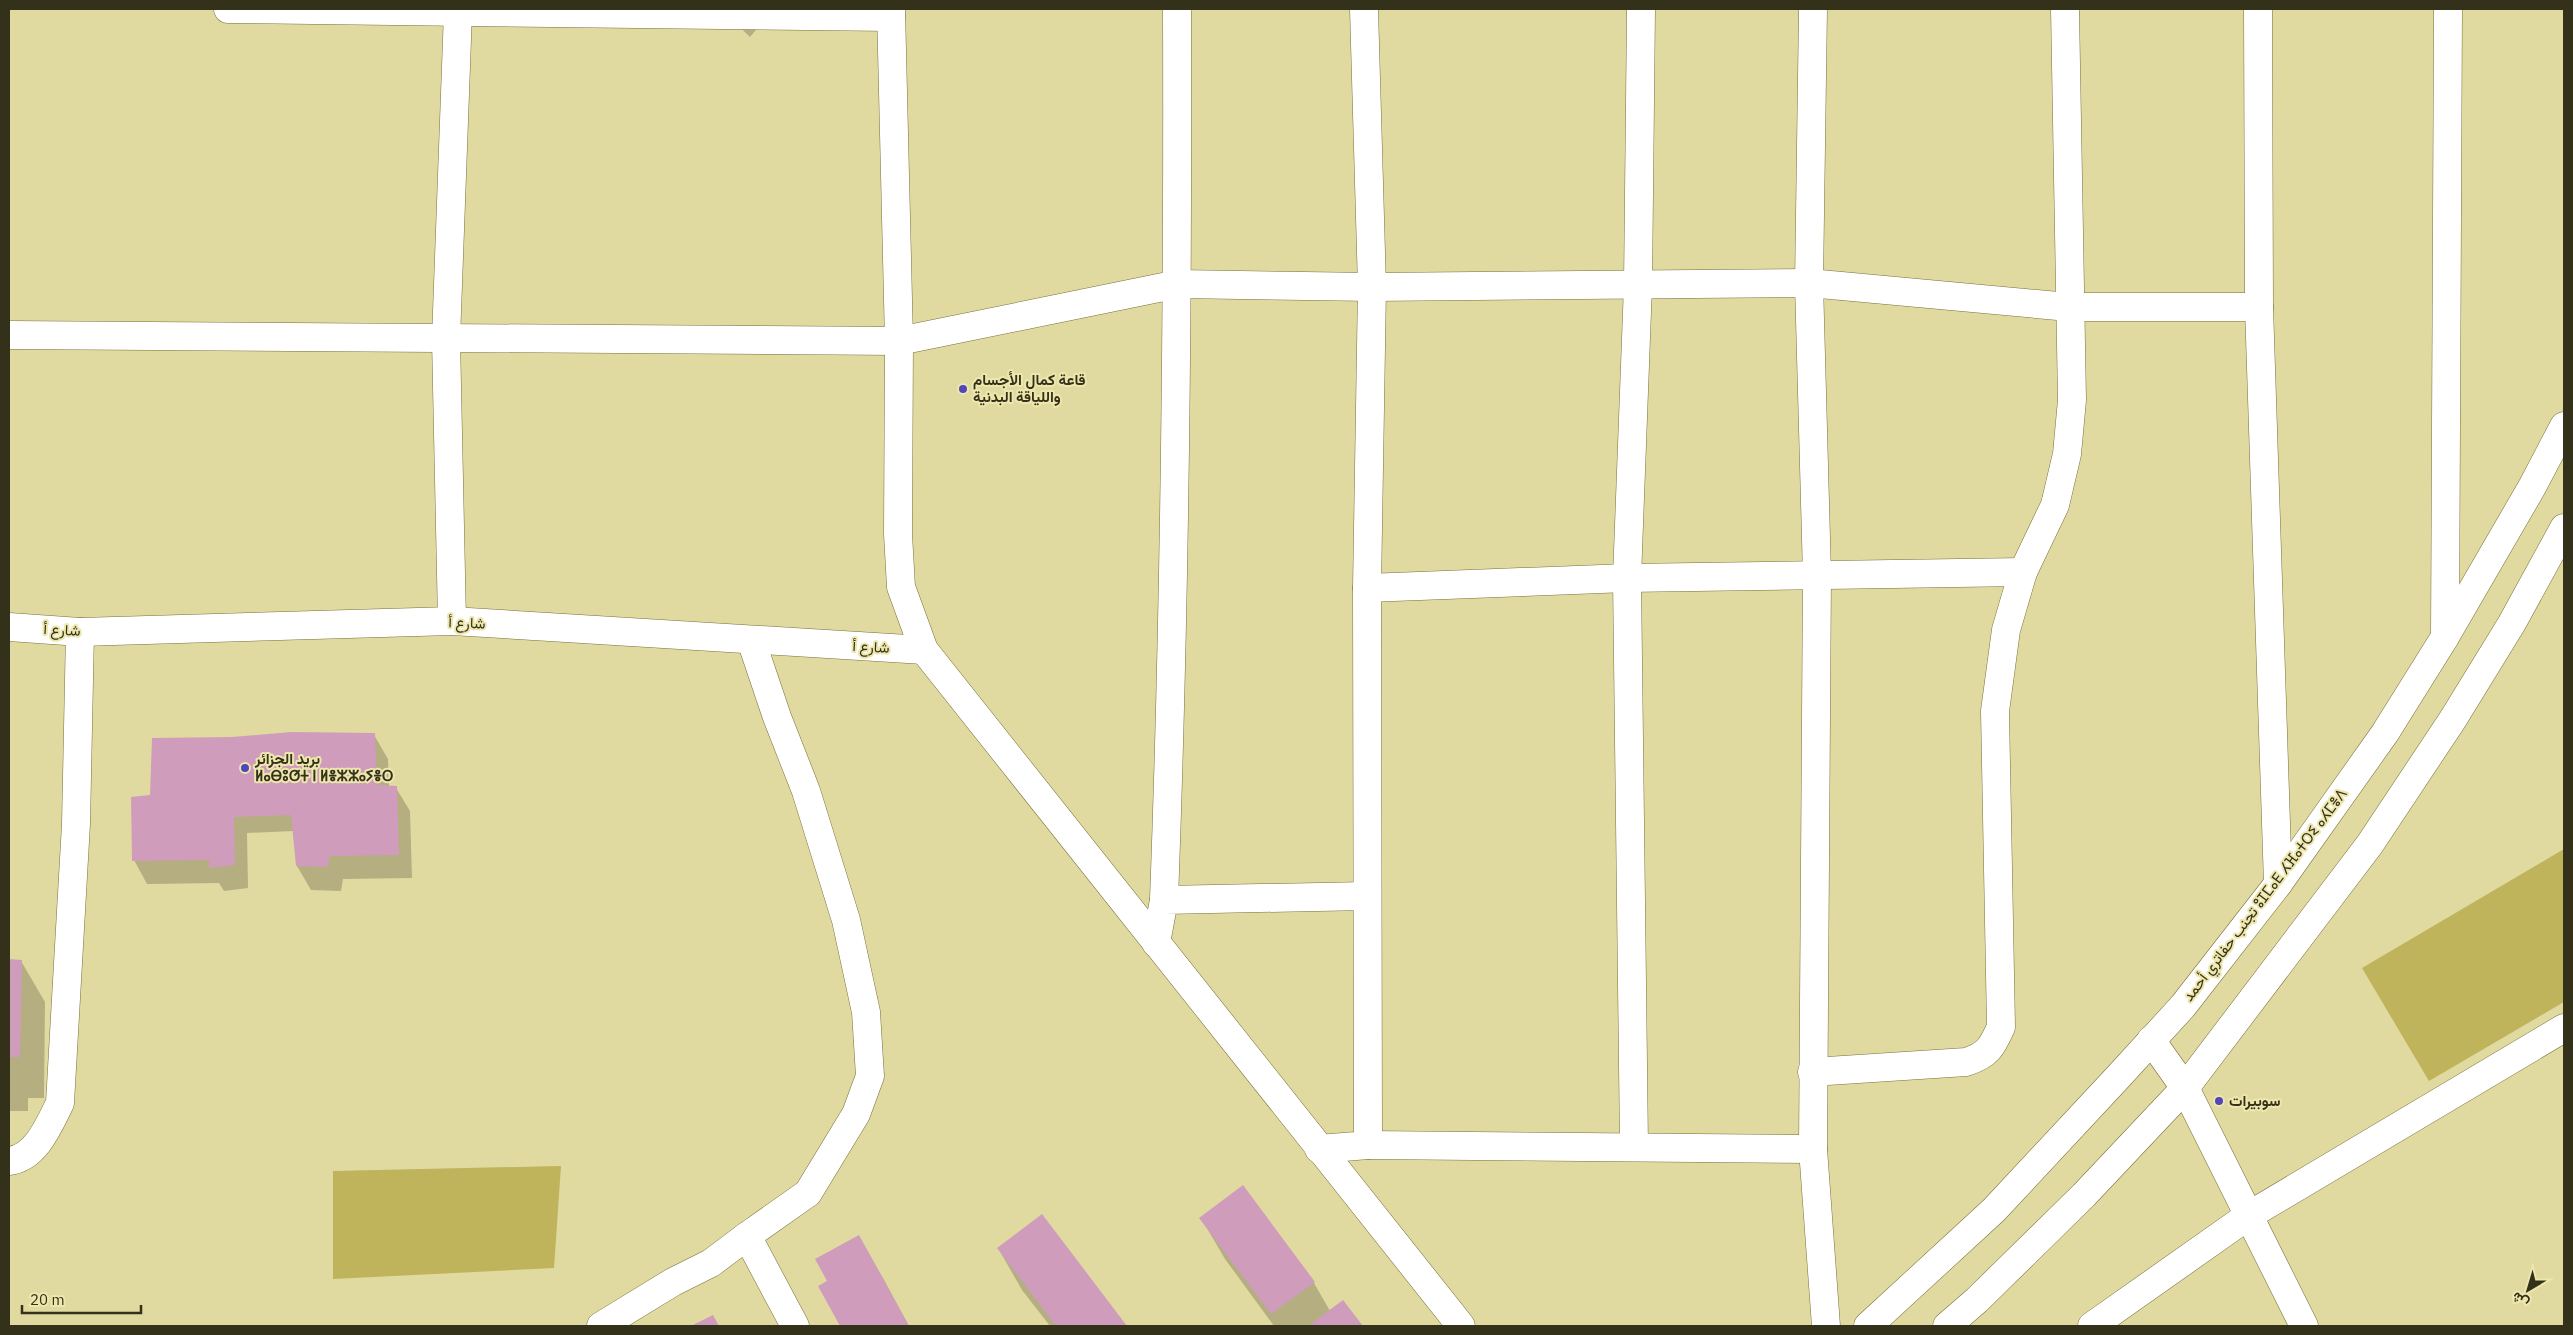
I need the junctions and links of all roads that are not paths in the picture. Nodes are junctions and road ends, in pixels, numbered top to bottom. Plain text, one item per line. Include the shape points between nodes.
1 (228, 9) edge
2 (1177, 9) edge
3 (1364, 9) edge
4 (1641, 9) edge
5 (1813, 9) edge
6 (2064, 9) edge
7 (2258, 9) edge
8 (2448, 9) edge
9 (458, 12) junction
10 (891, 13) edge
11 (1809, 283) junction
12 (1178, 284) junction
13 (1638, 286) junction
14 (1372, 287) junction
15 (2069, 307) junction
16 (2259, 307) junction
17 (9, 335) edge
18 (446, 339) junction
19 (899, 341) junction
20 (2564, 426) edge
21 (2564, 528) edge
22 (2023, 572) junction
23 (1817, 575) junction
24 (1627, 578) junction
25 (1367, 588) junction
26 (452, 621) junction
27 (9, 627) edge
28 (80, 632) junction
29 (2445, 637) junction
30 (751, 640) junction
31 (924, 650) junction
32 (2278, 884) junction
33 (1367, 896) junction
34 (1164, 900) junction
35 (1156, 943) junction
36 (2564, 1028) edge
37 (2151, 1040) junction
38 (1812, 1072) junction
39 (2185, 1088) junction
40 (1368, 1145) junction
41 (1634, 1146) junction
42 (1320, 1149) junction
43 (1813, 1149) junction
44 (9, 1161) edge
45 (2248, 1216) junction
46 (747, 1236) junction
47 (616, 1323) edge
48 (795, 1326) edge
49 (1461, 1326) edge
50 (1826, 1326) edge
51 (1868, 1326) edge
52 (1947, 1326) edge
53 (2092, 1326) edge
54 (2304, 1326) edge

1 - 9 street
2 - 12 street
3 - 14 street
4 - 13 street
5 - 11 street
6 - 15 street
7 - 16 street
8 - 29 street
9 - 10 street
9 - 18 street
10 - 19 street
11 - 13 street
11 - 15 street
11 - 23 street
12 - 14 street
12 - 19 street
12 - 34 street
13 - 14 street
13 - 24 street
14 - 25 street
15 - 16 street
15 - 22 street via 2072,400 2067,454 2055,505
16 - 32 street
17 - 18 street
18 - 19 street
18 - 26 street
19 - 31 street via 898,534 902,587
20 - 29 street, تجنب حفاتري أحمد ⵓⵊⵎⴰⴹ ⵃⴼⴰⵜⵔⵉ ⴰⵃⵎⴻⴷ via 2532,488
21 - 39 street via 2512,623 2453,720 2370,844
22 - 23 street
22 - 38 street via 2006,630 1995,711 2001,1027 1982,1057 1966,1062
23 - 24 street
23 - 38 street
24 - 25 street
24 - 41 street
25 - 33 street
26 - 28 street, شارع أ
26 - 30 street, شارع أ
27 - 28 street, شارع أ
28 - 44 street via 76,824 60,1103 45,1134 33,1149
29 - 32 street, تجنب حفاتري أحمد ⵓⵊⵎⴰⴹ ⵃⴼⴰⵜⵔⵉ ⴰⵃⵎⴻⴷ via 2385,733
30 - 31 street, شارع أ
30 - 46 street via 806,792 846,920 866,1012 870,1076 856,1114 808,1193
31 - 35 street
32 - 37 street, تجنب حفاتري أحمد ⵓⵊⵎⴰⴹ ⵃⴼⴰⵜⵔⵉ ⴰⵃⵎⴻⴷ via 2183,1006
33 - 34 street
33 - 40 street
34 - 35 street
35 - 42 street
36 - 45 street
37 - 39 street
37 - 51 street, تجنب حفاتري أحمد ⵓⵊⵎⴰⴹ ⵃⴼⴰⵜⵔⵉ ⴰⵃⵎⴻⴷ via 1994,1210
38 - 43 street
39 - 45 street
39 - 52 street via 2084,1195 1978,1300
40 - 41 street
40 - 42 street
41 - 43 street
42 - 49 street
43 - 50 street
45 - 53 street
45 - 54 street
46 - 47 street via 711,1263 673,1282
46 - 48 street

